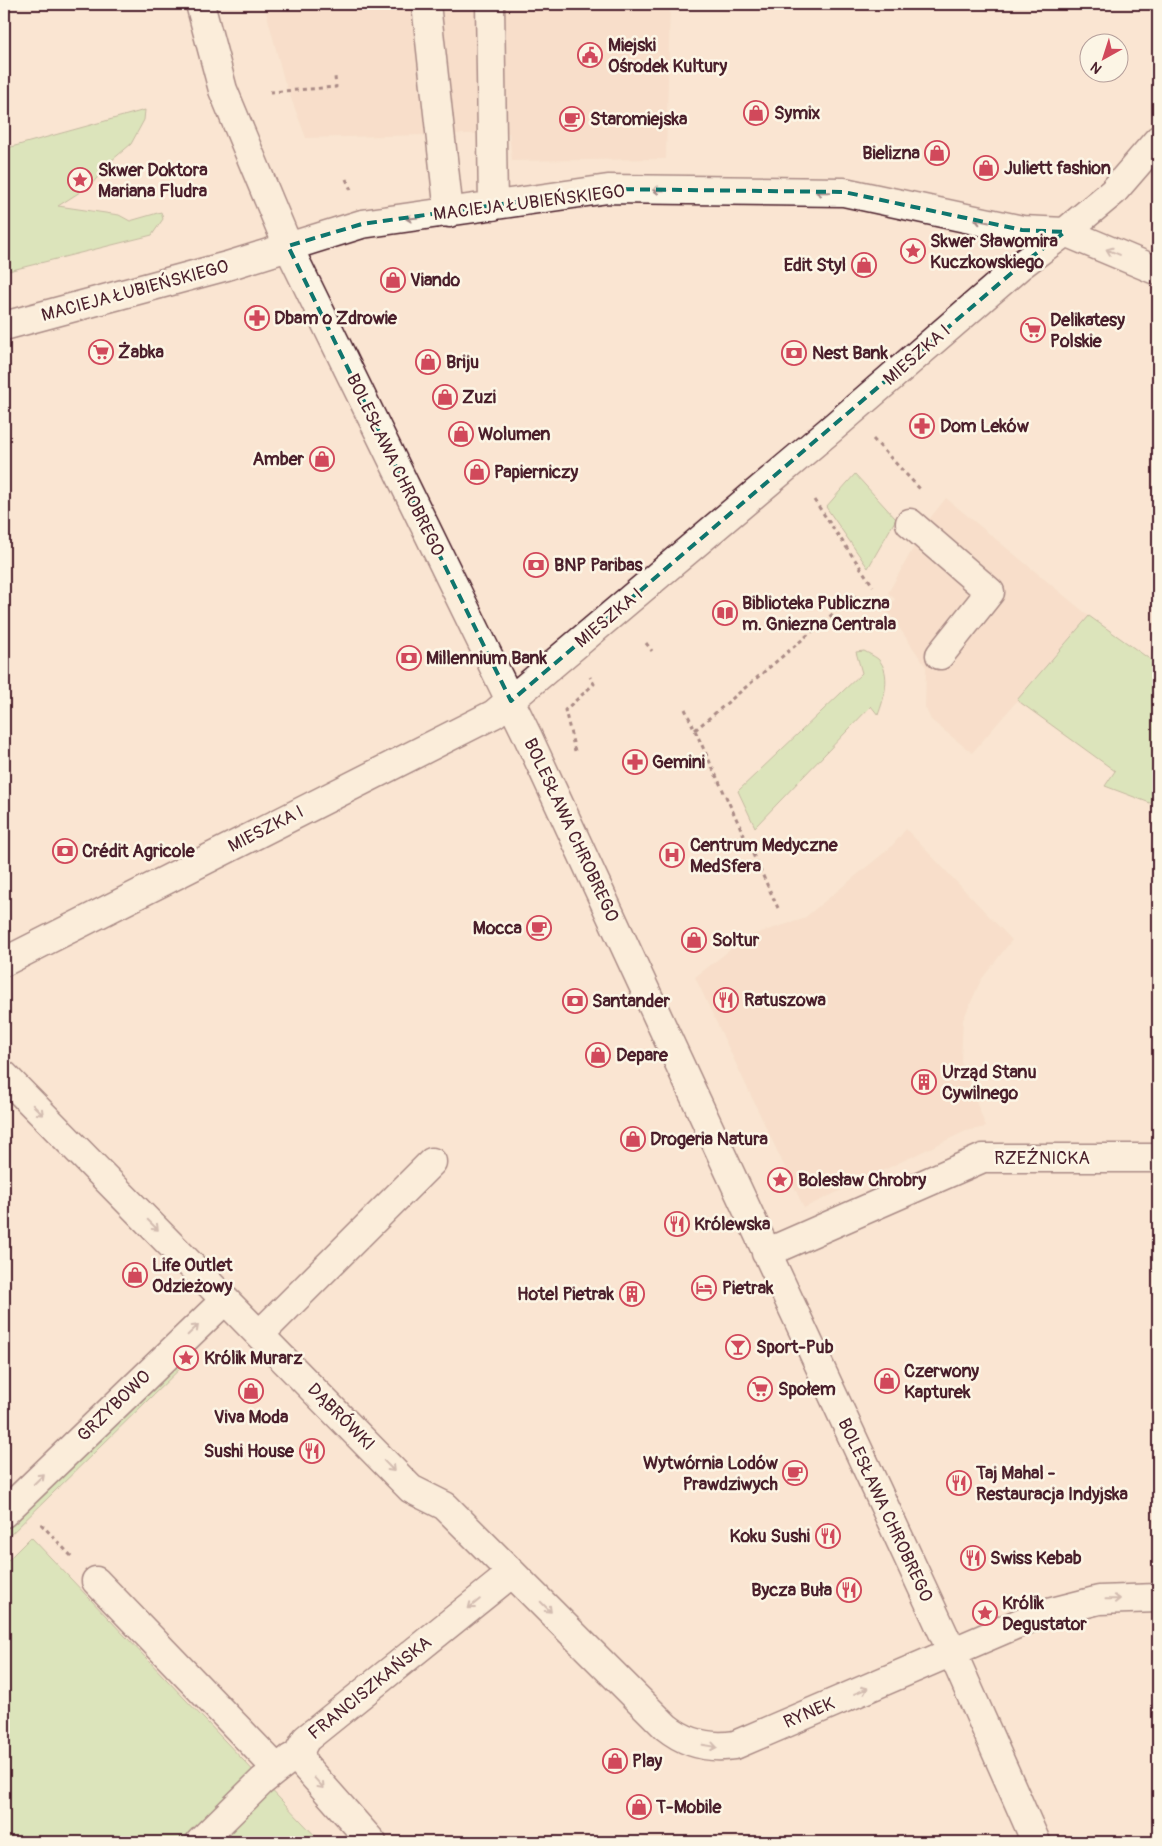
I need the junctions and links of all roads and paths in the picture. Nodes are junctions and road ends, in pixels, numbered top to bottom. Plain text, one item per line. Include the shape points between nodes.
1 (200, 4) edge
2 (426, 4) edge
3 (490, 4) edge
4 (335, 77) dead end
5 (270, 92) dead end
6 (1158, 140) edge
7 (346, 180) dead end
8 (350, 190) dead end
9 (493, 206) junction
10 (449, 213) junction
11 (1065, 232) junction
12 (288, 246) junction
13 (1158, 271) edge
14 (4, 326) edge
15 (872, 439) dead end
16 (814, 500) dead end
17 (912, 525) joint
18 (873, 586) dead end
19 (863, 605) dead end
20 (646, 643) dead end
21 (652, 651) dead end
22 (940, 655) dead end
23 (511, 701) junction
24 (685, 709) dead end
25 (695, 730) junction
26 (778, 908) dead end
27 (4, 962) edge
28 (4, 1075) edge
29 (1158, 1158) edge
30 (432, 1162) dead end
31 (766, 1253) junction
32 (225, 1300) junction
33 (260, 1334) junction
34 (4, 1514) edge
35 (37, 1520) dead end
36 (512, 1573) junction
37 (96, 1582) joint
38 (1158, 1598) edge
39 (952, 1652) junction
40 (666, 1727) joint
41 (300, 1750) junction
42 (277, 1769) junction
43 (200, 1842) edge
44 (372, 1842) edge
45 (1036, 1842) edge

1 - 12 street, BOLESŁAWA CHROBREGO via 223,90
2 - 10 street
3 - 9 street
4 - 5 path via 336,87
6 - 11 street, MIESZKA I via 1113,192
7 - 8 path
9 - 10 street, MACIEJA ŁUBIEŃSKIEGO
11 -> 9 street, MACIEJA ŁUBIEŃSKIEGO via 1022,230 844,192 608,189
10 -> 12 street, MACIEJA ŁUBIEŃSKIEGO via 362,224
13 -> 11 street
11 - 23 street, MIESZKA I via 1020,265
12 - 14 street, MACIEJA ŁUBIEŃSKIEGO via 227,266
12 - 23 street, BOLESŁAWA CHROBREGO
15 - 17 path via 933,502
16 - 18 path
17 - 22 street via 990,592
19 - 25 path via 854,596
20 - 21 path
23 - 27 street, MIESZKA I via 494,714
23 - 31 street, BOLESŁAWA CHROBREGO
24 - 25 path
25 - 26 path
28 -> 32 street, DĄBRÓWKI
29 - 31 street, RZEŹNICKA via 983,1158
30 - 33 street
31 - 39 street, BOLESŁAWA CHROBREGO
32 - 33 street, DĄBRÓWKI
34 -> 32 street, GRZYBOWO
33 -> 36 street, DĄBRÓWKI via 411,1489 445,1506
35 - 37 path
36 -> 40 street, DĄBRÓWKI
36 -> 41 street, FRANCISZKAŃSKA via 306,1739
37 - 42 street
39 -> 38 street, RYNEK via 1036,1616 1099,1600
40 -> 39 street, RYNEK via 677,1736 706,1745 735,1745
39 - 45 street
41 - 42 street
41 -> 44 street, FRANCISZKAŃSKA via 302,1764
42 - 43 street

